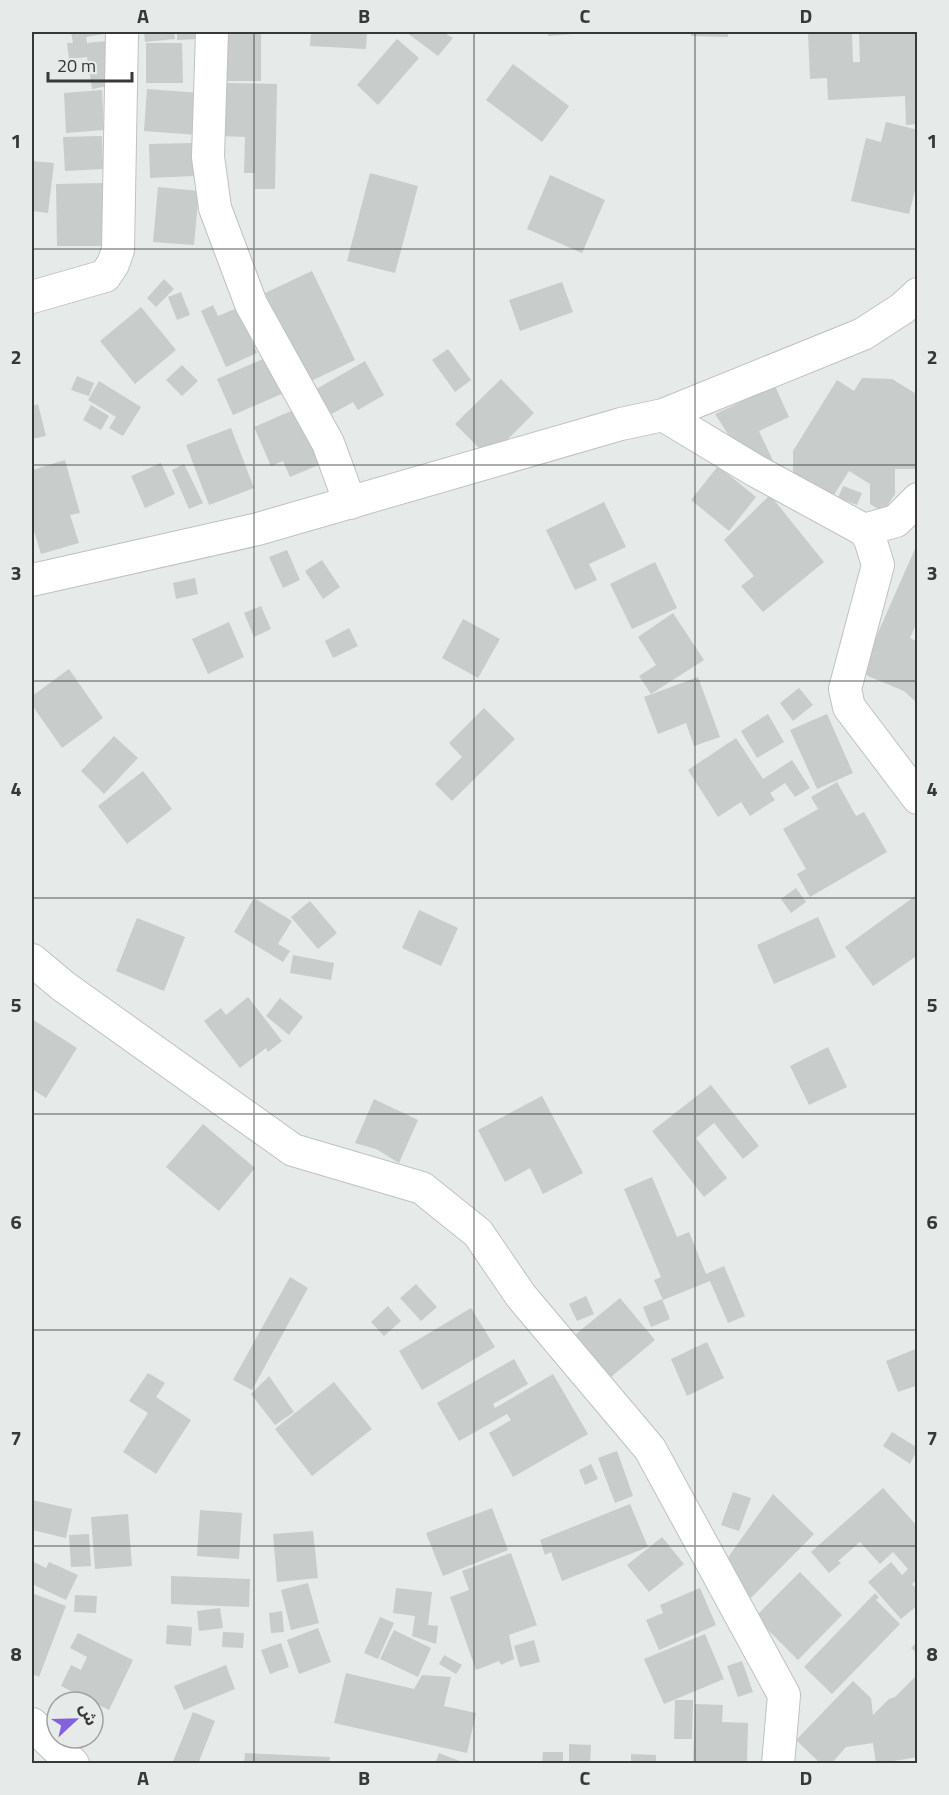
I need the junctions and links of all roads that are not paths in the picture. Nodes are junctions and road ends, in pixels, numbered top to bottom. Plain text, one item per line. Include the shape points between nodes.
1 (122, 32) edge
2 (212, 32) edge
3 (918, 294) edge
4 (32, 297) edge
5 (663, 415) junction
6 (918, 499) edge
7 (350, 502) junction
8 (864, 531) junction
9 (32, 580) edge
10 (918, 798) edge
11 (32, 960) edge
12 (32, 1724) edge
13 (73, 1764) edge
14 (778, 1764) edge

1 - 4 street via 118,250 105,276
2 - 7 street via 208,157 215,208 251,303 328,443
3 - 5 street via 863,334
5 - 7 street
5 - 8 street
6 - 8 street via 896,521
7 - 9 street via 258,529
8 - 10 street via 878,565 845,689 849,707
11 - 14 street via 293,1150 422,1188 478,1233 521,1296 650,1449 784,1695
12 - 13 street

